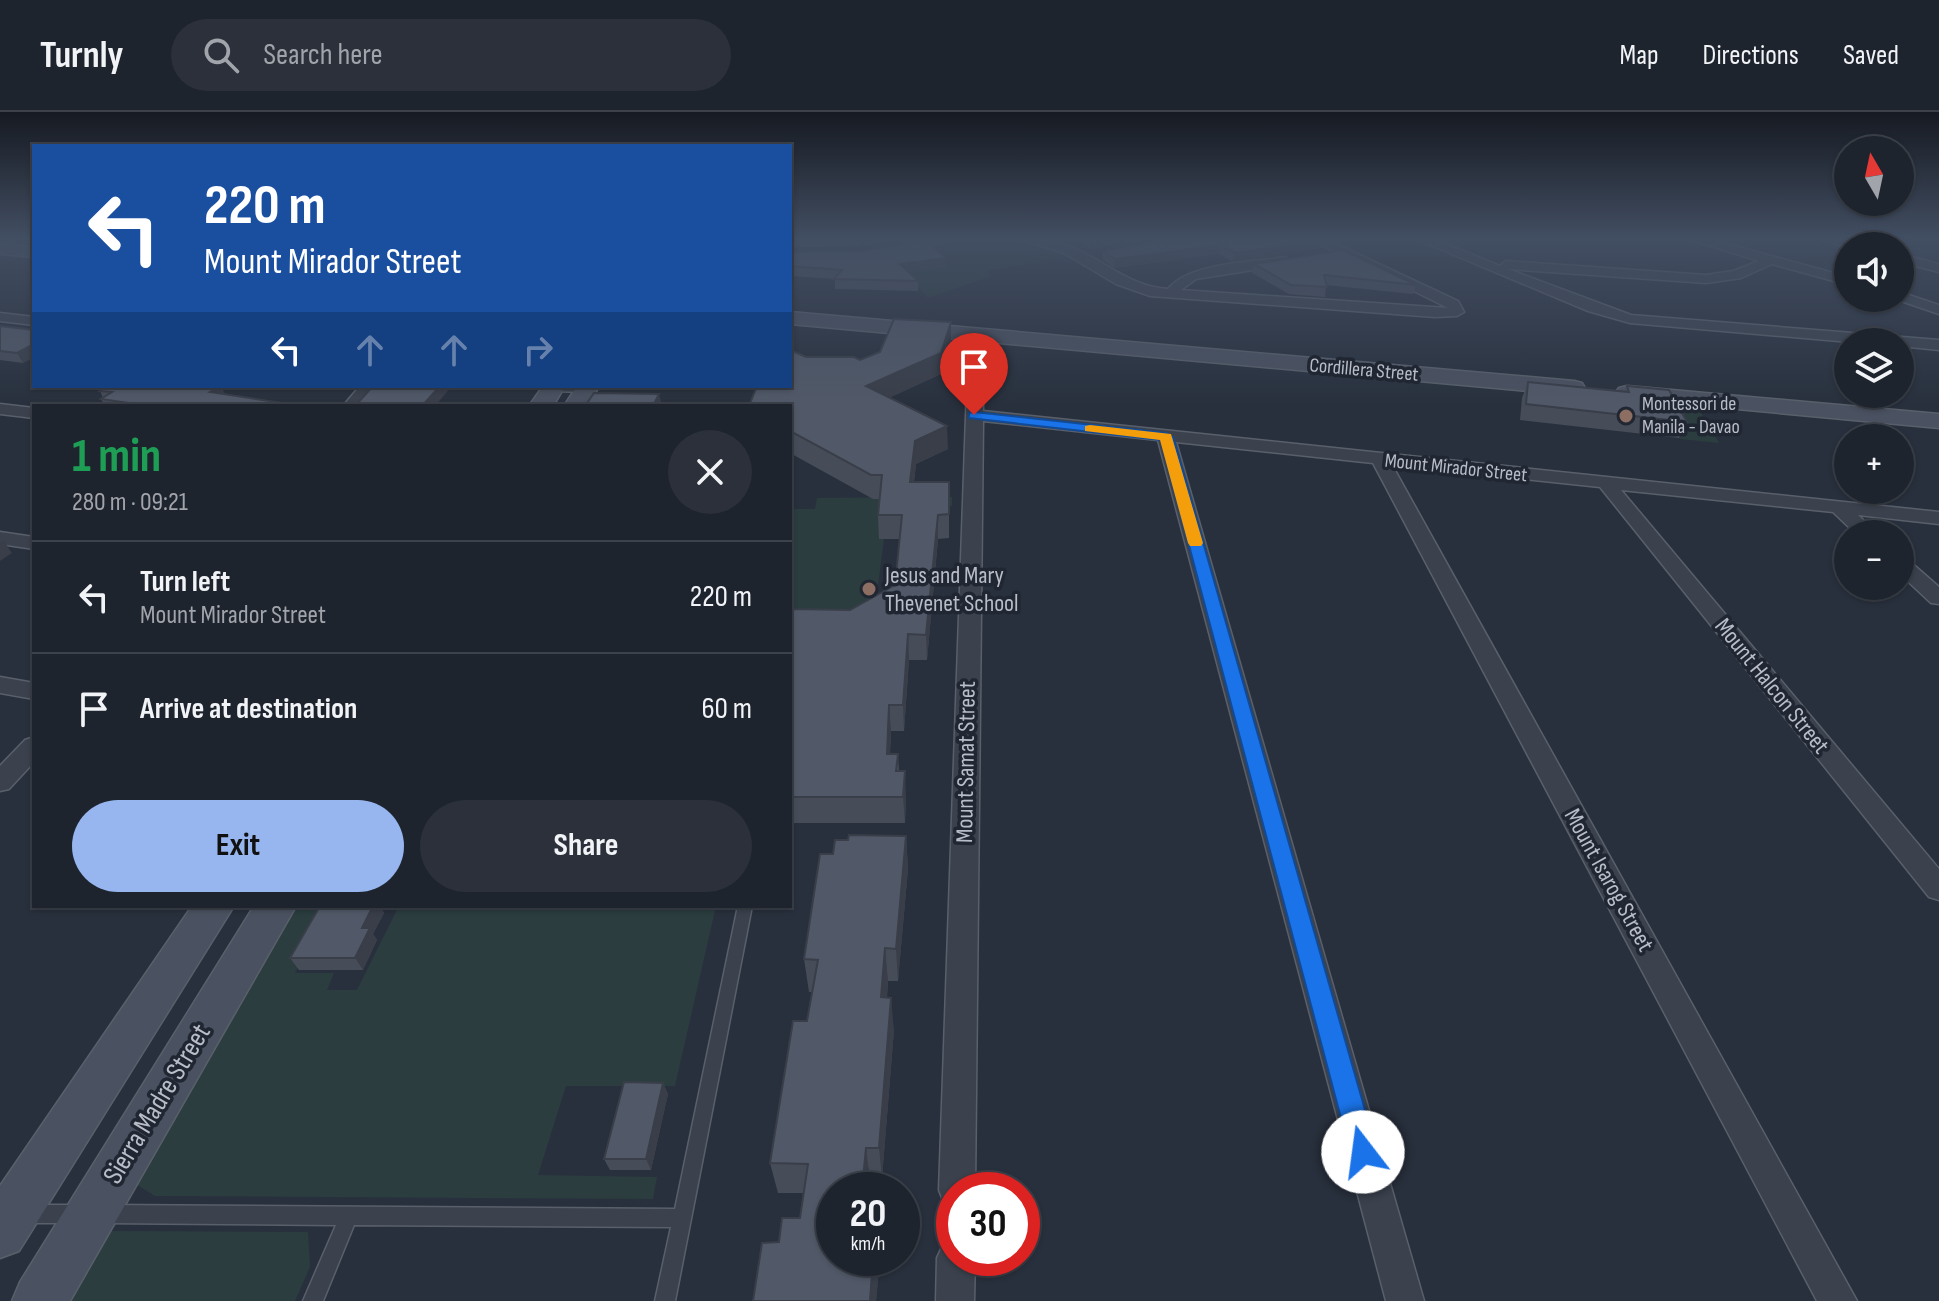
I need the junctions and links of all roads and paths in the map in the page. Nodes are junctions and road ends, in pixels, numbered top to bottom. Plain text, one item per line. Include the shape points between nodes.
1 (1192, 294) edge
2 (1433, 294) edge
3 (1559, 294) edge
4 (1914, 301) edge
5 (1939, 310) edge
6 (0, 317) edge
7 (792, 318) edge
8 (32, 321) edge
9 (976, 335) junction
10 (1939, 345) edge
11 (367, 388) edge
12 (549, 394) edge
13 (583, 394) edge
14 (353, 404) edge
15 (0, 409) edge
16 (32, 413) edge
17 (974, 415) junction
18 (1939, 421) edge
19 (1166, 437) junction
20 (1380, 460) junction
21 (1606, 483) junction
22 (1839, 508) junction
23 (1939, 518) edge
24 (1852, 520) edge
25 (0, 538) edge
26 (32, 543) edge
27 (1914, 576) edge
28 (1939, 598) edge
29 (0, 685) edge
30 (32, 691) edge
31 (32, 748) edge
32 (0, 782) edge
33 (1939, 889) edge
34 (213, 908) edge
35 (275, 908) edge
36 (745, 908) edge
37 (957, 1172) edge
38 (91, 1214) junction
39 (349, 1215) junction
40 (682, 1218) junction
41 (6, 1223) edge
42 (956, 1276) edge
43 (39, 1301) edge
44 (313, 1301) edge
45 (665, 1301) edge
46 (955, 1301) edge
47 (1405, 1301) edge
48 (1838, 1301) edge

1 - 2 street via 1457,312 1453,304
3 - 10 street via 1630,319
4 - 5 street
6 - 8 street
7 - 9 street, Cordillera Street
9 - 17 street, Mount Samat Street
9 - 18 street, Cordillera Street
11 - 14 street
12 - 13 lane
15 - 16 street
17 - 19 street, Mount Mirador Street
17 - 37 street, Mount Samat Street
19 - 20 street, Mount Mirador Street
19 - 47 street
20 - 21 street, Mount Mirador Street
20 - 48 street, Mount Isarog Street
21 - 22 street, Mount Mirador Street
21 - 33 street, Mount Halcon Street
22 - 23 street, Mount Mirador Street
22 - 24 street
25 - 26 street
27 - 28 street
29 - 30 street
31 - 32 street
34 - 41 street
35 - 38 street, Sierra Madre Street
36 - 40 lane
38 - 39 lane
38 - 41 lane
38 - 43 street, Sierra Madre Street
39 - 40 lane
39 - 44 lane
40 - 45 lane
42 - 46 street

